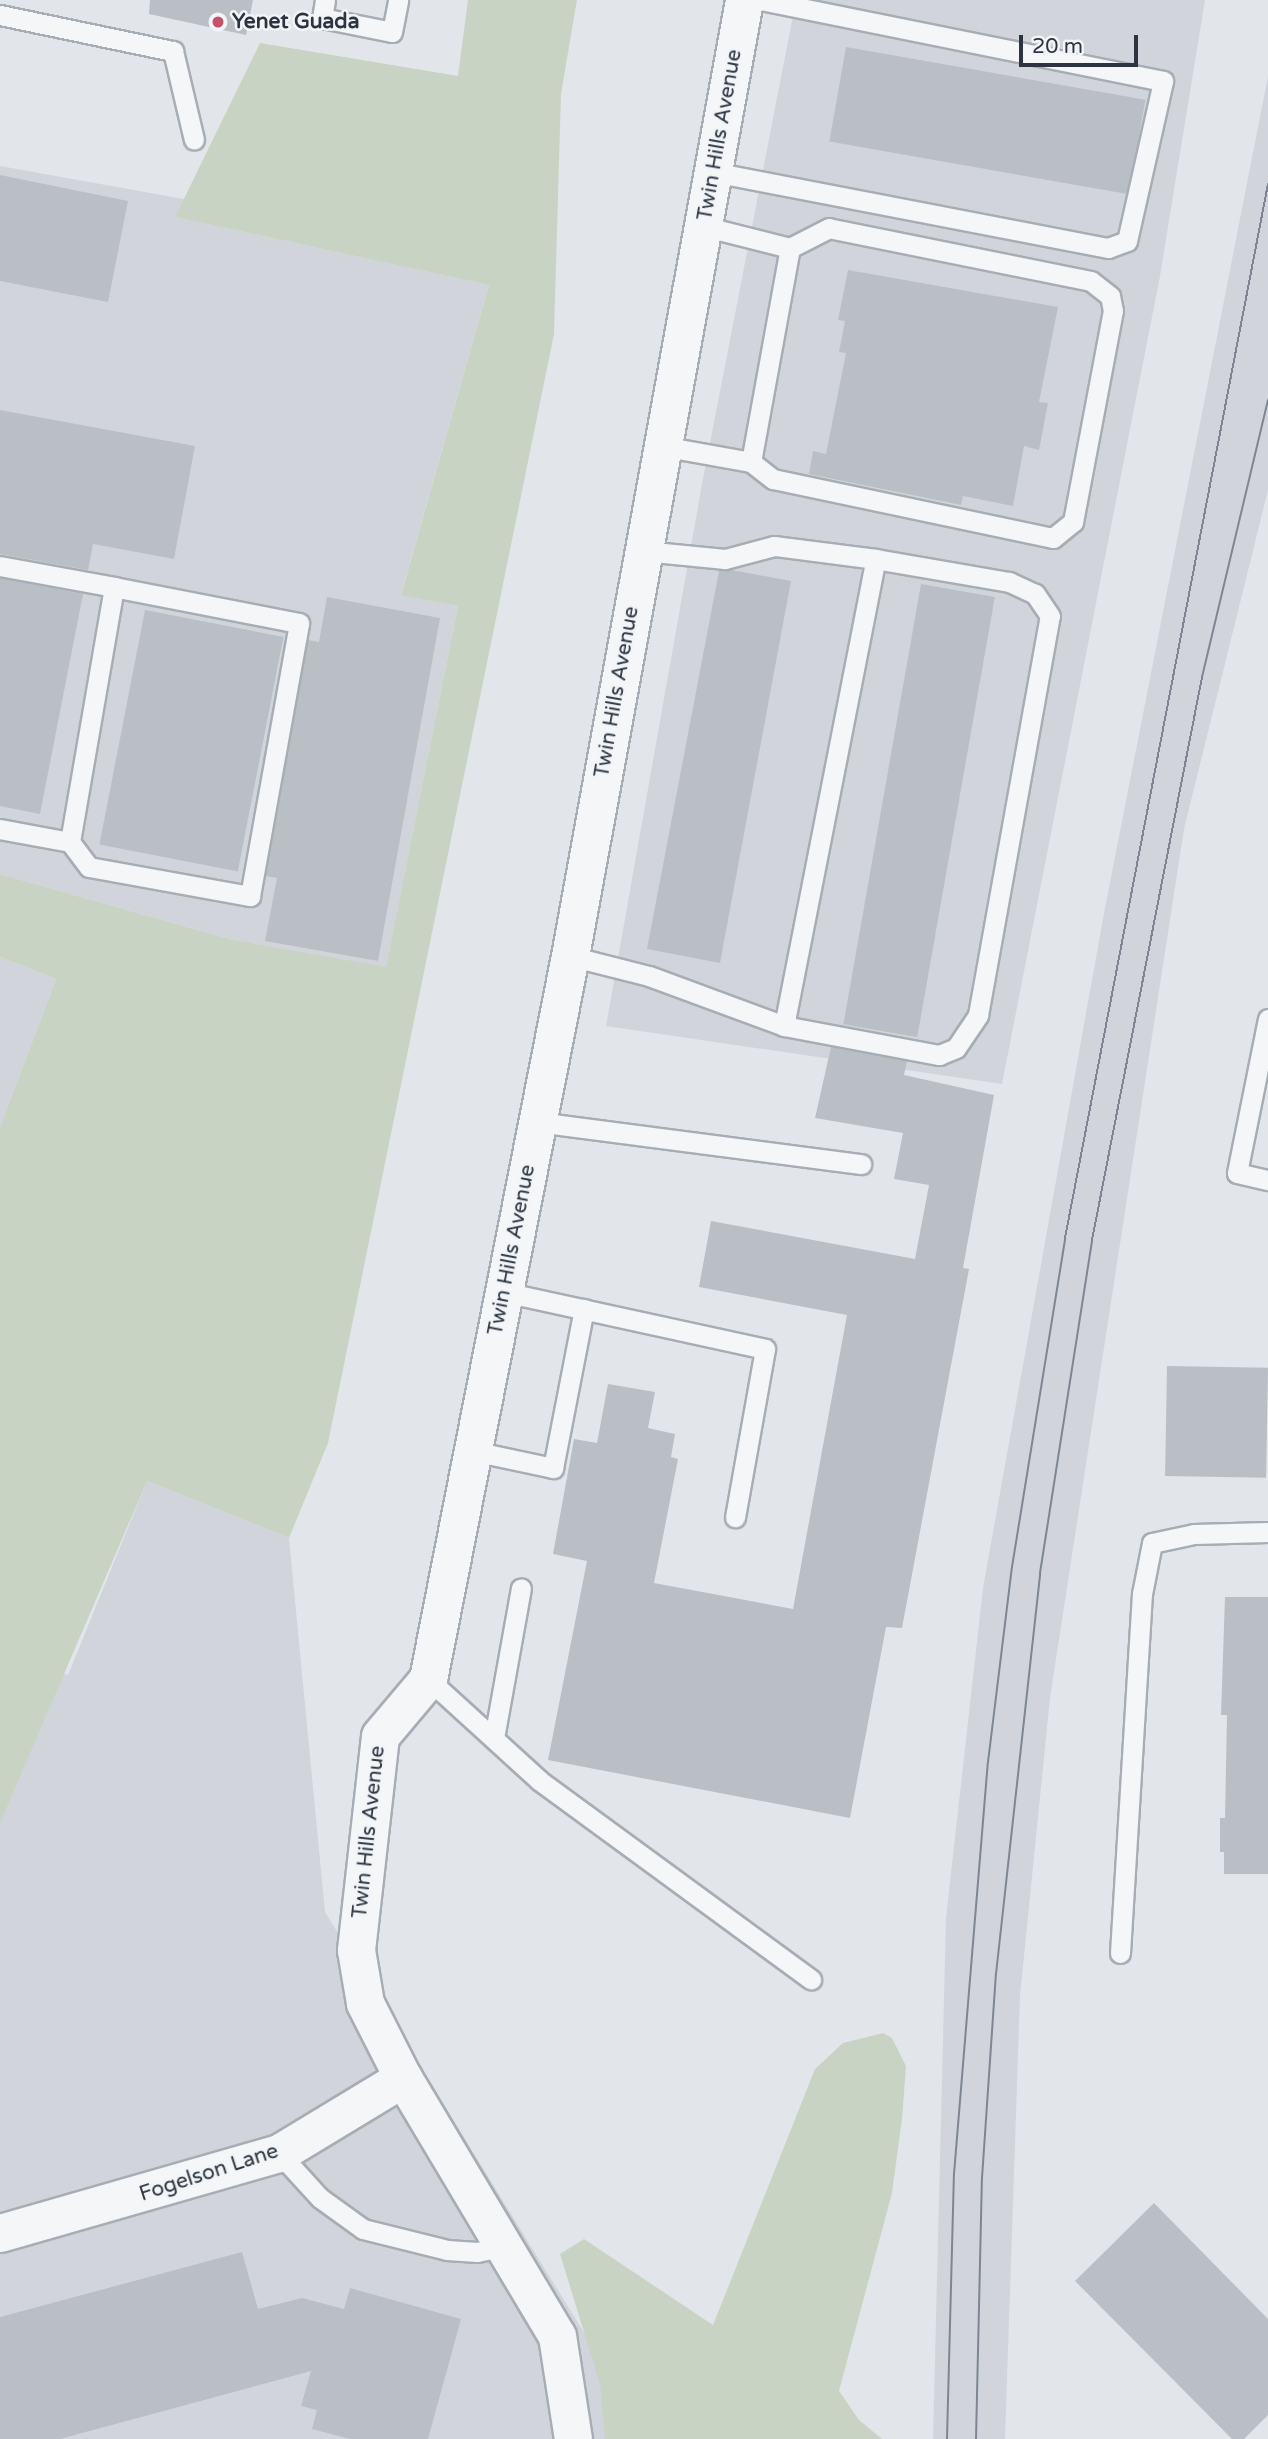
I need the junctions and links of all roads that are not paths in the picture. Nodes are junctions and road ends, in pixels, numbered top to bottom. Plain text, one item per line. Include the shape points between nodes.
1 (325, 0) edge
2 (398, 0) edge
3 (744, 0) edge
4 (761, 0) edge
5 (0, 15) edge
6 (194, 140) dead end
7 (713, 172) junction
8 (703, 226) junction
9 (790, 248) junction
10 (662, 446) junction
11 (751, 461) junction
12 (643, 551) junction
13 (876, 559) junction
14 (0, 566) edge
15 (114, 587) junction
16 (0, 829) edge
17 (70, 842) junction
18 (570, 956) junction
19 (1268, 1019) edge
20 (784, 1026) junction
21 (537, 1122) junction
22 (861, 1164) dead end
23 (1268, 1180) edge
24 (504, 1292) junction
25 (583, 1309) junction
26 (473, 1451) junction
27 (734, 1517) dead end
28 (1268, 1532) edge
29 (521, 1588) dead end
30 (428, 1679) junction
31 (494, 1738) junction
32 (1120, 1953) dead end
33 (811, 1979) dead end
34 (403, 2078) junction
35 (279, 2153) junction
36 (0, 2232) edge
37 (506, 2246) junction
38 (573, 2439) edge

1 - 2 lane via 322,18 392,32
3 - 7 street, Twin Hills Avenue
4 - 7 lane via 1163,81 1127,241 1108,248
5 - 6 lane via 173,51
7 - 8 street, Twin Hills Avenue
8 - 9 lane
8 - 10 street, Twin Hills Avenue
9 - 11 lane
9 - 11 lane via 829,228 1091,281 1110,296 1113,312 1073,522 1053,538 773,479
10 - 11 lane
10 - 12 street, Twin Hills Avenue
12 - 13 lane via 725,559 774,546
12 - 18 street, Twin Hills Avenue
13 - 20 lane
13 - 20 lane via 1009,582 1035,594 1050,616 978,1015 956,1048 939,1055
14 - 15 lane
15 - 17 lane
15 - 17 lane via 299,623 250,896 89,867
16 - 17 lane
18 - 20 lane via 649,976
18 - 21 street, Twin Hills Avenue
19 - 23 lane via 1237,1173
21 - 22 lane
21 - 24 street, Twin Hills Avenue
24 - 25 lane
24 - 26 street, Twin Hills Avenue
25 - 26 lane via 552,1468
25 - 27 lane via 765,1349
26 - 30 street, Twin Hills Avenue
28 - 32 lane via 1194,1534 1152,1543 1142,1594
29 - 31 lane
30 - 31 lane
30 - 34 street, Twin Hills Avenue via 380,1736 356,1950 365,2003
31 - 33 lane via 540,1781
34 - 35 street, Fogelson Lane
34 - 37 street, Twin Hills Avenue
35 - 36 street, Fogelson Lane
35 - 37 lane via 320,2198 363,2229 447,2250 477,2252
37 - 38 street, Twin Hills Avenue via 557,2336

